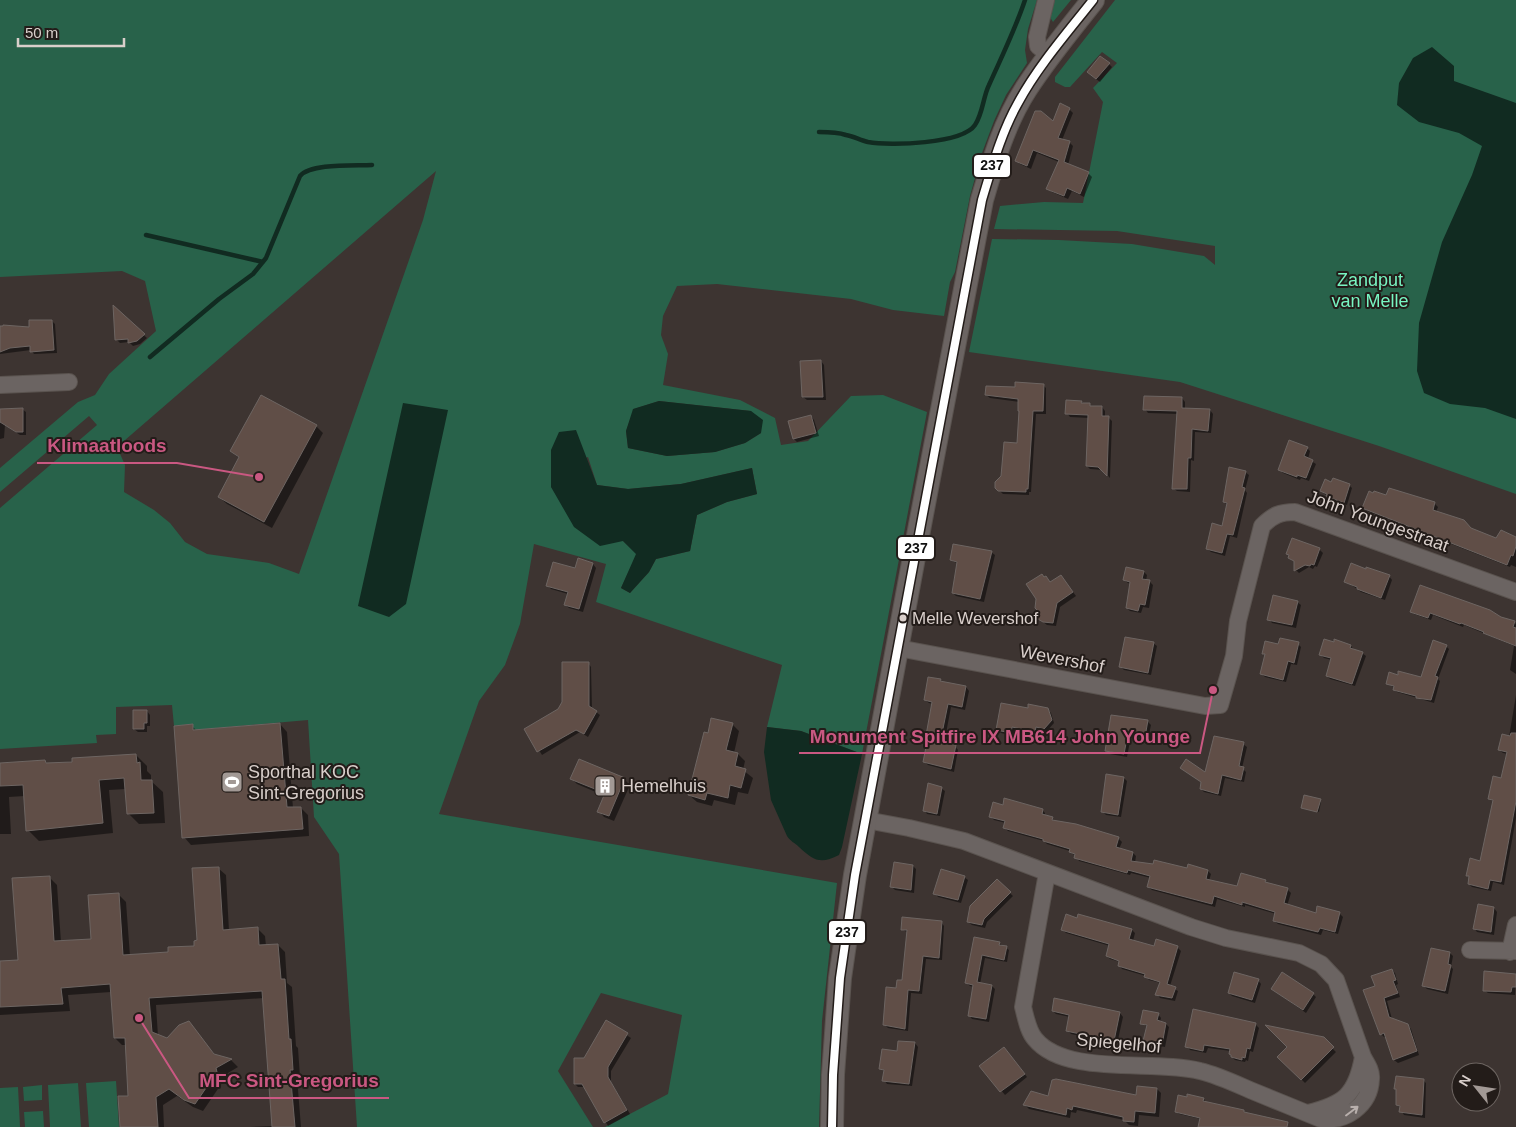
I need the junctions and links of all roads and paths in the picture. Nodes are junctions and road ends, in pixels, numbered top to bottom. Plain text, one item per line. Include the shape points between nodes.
1 (1046, 0) edge
2 (1093, 0) edge
3 (1049, 55) junction
4 (70, 382) dead end
5 (0, 385) edge
6 (1516, 592) edge
7 (898, 648) junction
8 (1220, 705) joint
9 (866, 820) junction
10 (1046, 873) junction
11 (1516, 925) edge
12 (1470, 950) dead end
13 (1513, 952) edge
14 (832, 1127) edge

1 - 3 street via 1037,37 1038,46
2 - 3 main road
3 - 7 main road via 1007,124 982,200
4 - 5 street
6 - 8 street, John Youngestraat via 1296,512 1280,512 1262,526
7 - 8 street, Wevershof via 1206,706
7 - 9 main road
9 - 10 street, Spiegelhof via 964,841
9 - 14 main road via 840,978 832,1075
10 - 10 street, Spiegelhof via 1023,1007 1034,1038 1045,1048 1081,1062 1200,1071 1308,1113 1337,1104 1350,1094 1356,1085 1363,1057 1336,980 1321,964 1299,953 1226,938 1191,927
11 - 13 street
12 - 13 street

